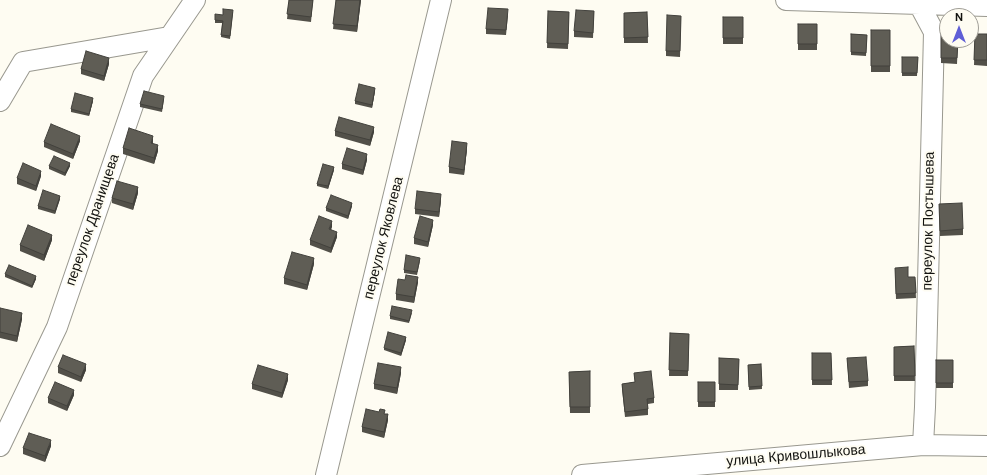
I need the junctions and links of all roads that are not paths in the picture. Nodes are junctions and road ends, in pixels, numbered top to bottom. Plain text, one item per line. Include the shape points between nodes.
1 (195, 0) edge
2 (441, 0) edge
3 (786, 0) edge
4 (919, 2) edge
5 (987, 6) edge
6 (169, 37) junction
7 (0, 101) edge
8 (922, 445) junction
9 (0, 446) edge
10 (987, 446) edge
11 (326, 475) edge
12 (582, 475) edge

1 - 6 street, переулок Дранищева
2 - 11 street, переулок Яковлева
3 - 4 street
4 - 5 street
4 - 8 street, переулок Постышева via 934,32
6 - 7 street via 23,62
6 - 9 street, переулок Дранищева via 143,76 57,327
8 - 10 street, улица Кривошлыкова
8 - 12 street, улица Кривошлыкова

